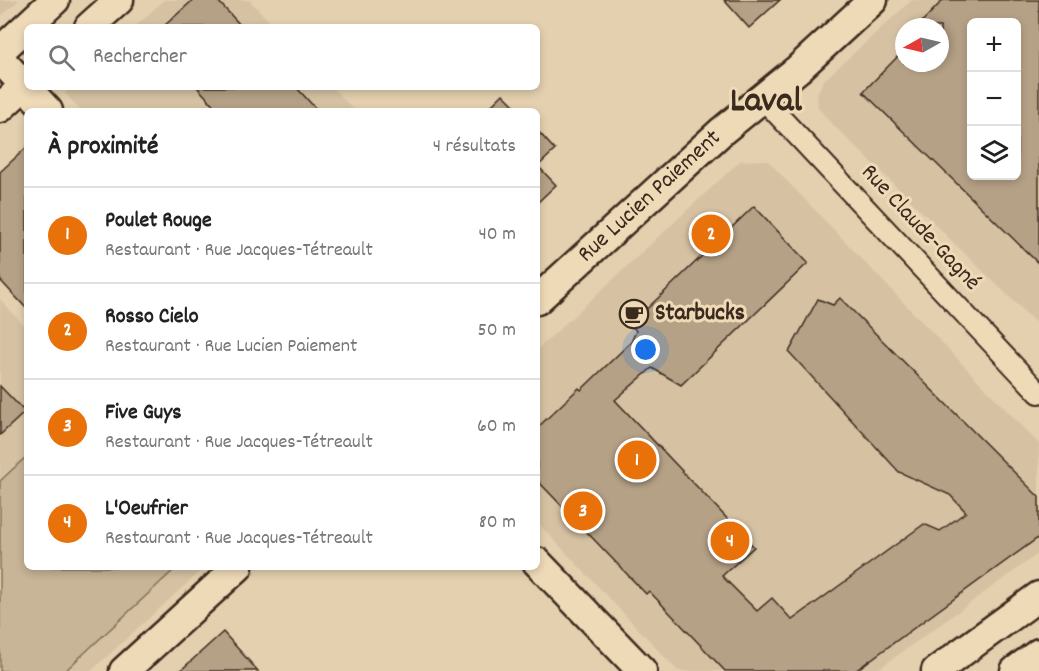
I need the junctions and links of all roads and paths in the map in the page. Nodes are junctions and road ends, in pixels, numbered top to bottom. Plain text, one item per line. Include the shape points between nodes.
1 (56, 0) edge
2 (119, 0) edge
3 (873, 0) edge
4 (30, 24) edge
5 (92, 24) edge
6 (24, 29) edge
7 (0, 51) edge
8 (0, 59) edge
9 (24, 83) edge
10 (24, 87) edge
11 (30, 90) edge
12 (763, 99) junction
13 (0, 108) edge
14 (45, 108) edge
15 (540, 297) edge
16 (1039, 393) edge
17 (540, 565) edge
18 (235, 570) edge
19 (1039, 596) edge
20 (1039, 654) edge
21 (124, 671) edge
22 (642, 671) edge
23 (936, 671) edge
24 (1015, 671) edge

1 - 4 street
2 - 5 street
3 - 12 street, Rue Lucien Paiement
6 - 7 street
8 - 9 street
10 - 13 street
11 - 14 street
12 - 15 street, Rue Lucien Paiement via 722,131
12 - 16 street, Rue Claude-Gagné
17 - 22 street
18 - 21 street
19 - 23 street
20 - 24 street

